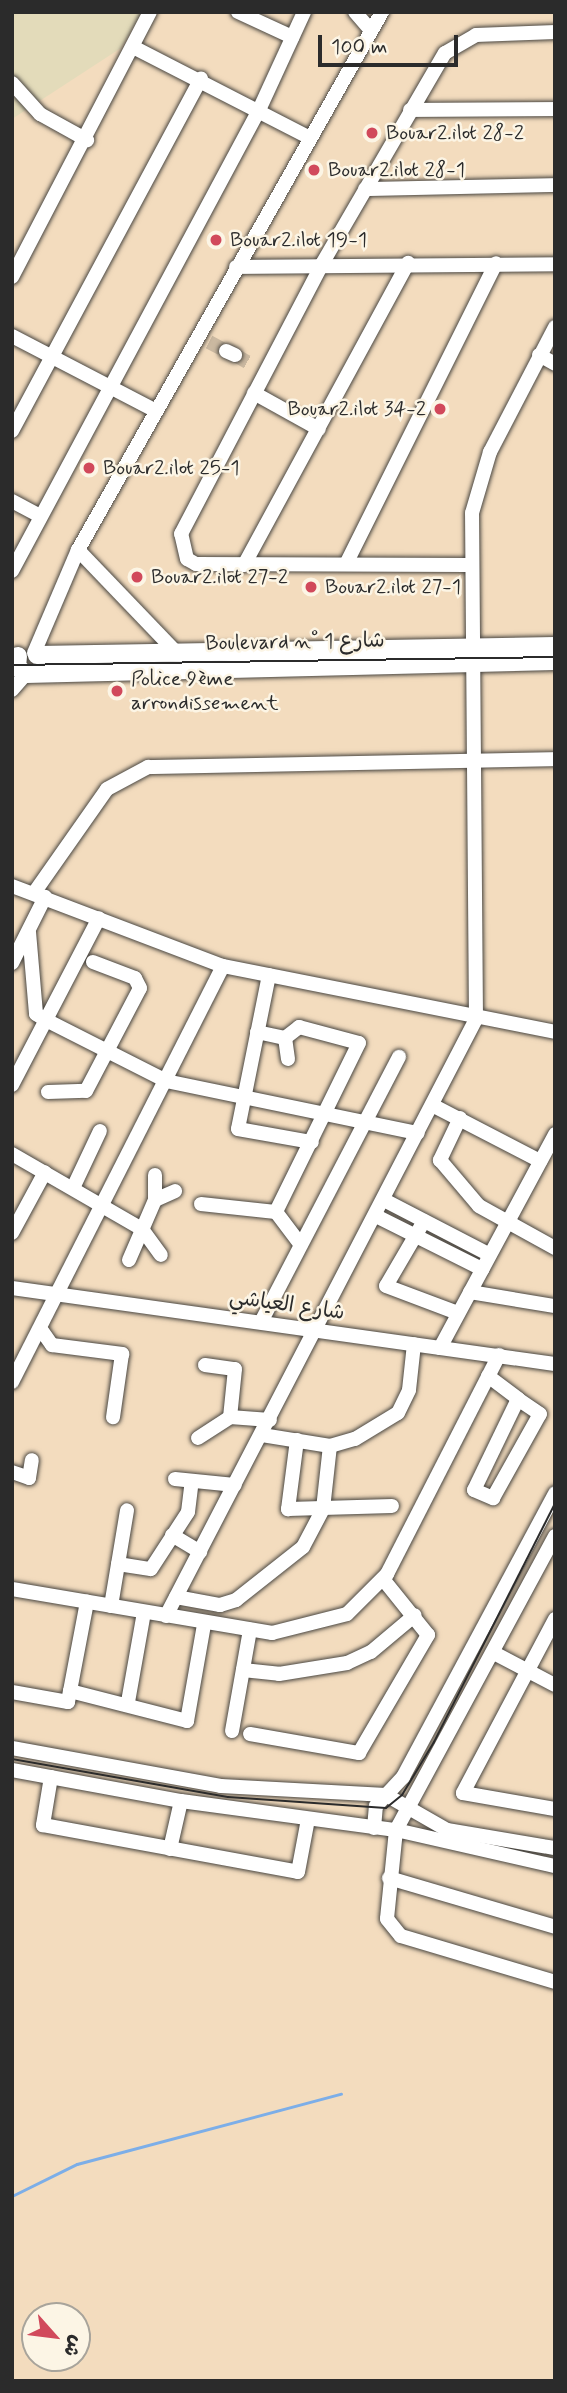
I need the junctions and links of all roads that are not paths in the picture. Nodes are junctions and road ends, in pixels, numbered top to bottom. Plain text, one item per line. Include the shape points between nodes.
1 (150, 12) edge
2 (238, 12) edge
3 (304, 12) edge
4 (355, 12) edge
5 (382, 12) edge
6 (370, 29) junction
7 (555, 32) edge
8 (292, 37) junction
9 (135, 48) junction
10 (201, 79) junction
11 (12, 83) edge
12 (555, 109) edge
13 (259, 110) junction
14 (410, 110) junction
15 (308, 137) junction
16 (86, 140) junction
17 (555, 185) edge
18 (365, 188) junction
19 (408, 263) junction
20 (496, 263) junction
21 (322, 264) junction
22 (555, 264) edge
23 (236, 267) junction
24 (12, 277) edge
25 (555, 327) edge
26 (12, 336) edge
27 (539, 355) junction
28 (54, 358) junction
29 (555, 363) edge
30 (114, 387) junction
31 (254, 393) junction
32 (156, 411) junction
33 (319, 429) junction
34 (12, 431) edge
35 (12, 501) edge
36 (40, 516) junction
37 (78, 550) junction
38 (346, 564) junction
39 (244, 565) junction
40 (468, 565) junction
41 (12, 571) edge
42 (555, 646) edge
43 (173, 649) junction
44 (472, 654) junction
45 (555, 661) edge
46 (24, 663) edge
47 (12, 690) edge
48 (555, 759) edge
49 (474, 762) junction
50 (12, 886) edge
51 (40, 895) junction
52 (99, 918) junction
53 (29, 932) junction
54 (13, 959) edge
55 (93, 962) dead end
56 (223, 965) junction
57 (269, 975) junction
58 (476, 1019) junction
59 (46, 1020) junction
60 (257, 1032) junction
61 (555, 1032) edge
62 (285, 1038) junction
63 (108, 1051) junction
64 (399, 1057) dead end
65 (288, 1059) dead end
66 (166, 1081) junction
67 (12, 1084) edge
68 (48, 1092) dead end
69 (243, 1098) junction
70 (432, 1105) junction
71 (327, 1112) junction
72 (368, 1118) junction
73 (460, 1118) junction
74 (100, 1131) dead end
75 (418, 1133) junction
76 (555, 1134) edge
77 (312, 1142) junction
78 (12, 1154) edge
79 (540, 1161) junction
80 (45, 1172) junction
81 (155, 1175) dead end
82 (73, 1188) junction
83 (175, 1191) dead end
84 (155, 1199) junction
85 (384, 1200) junction
86 (103, 1204) junction
87 (201, 1204) dead end
88 (276, 1212) junction
89 (376, 1216) junction
90 (424, 1221) junction
91 (507, 1223) junction
92 (142, 1229) junction
93 (12, 1234) edge
94 (417, 1237) junction
95 (301, 1245) junction
96 (555, 1248) edge
97 (161, 1255) dead end
98 (489, 1255) junction
99 (129, 1260) dead end
100 (482, 1269) junction
101 (12, 1288) edge
102 (470, 1292) junction
103 (57, 1294) junction
104 (555, 1306) edge
105 (458, 1313) junction
106 (261, 1322) junction
107 (40, 1328) junction
108 (317, 1331) junction
109 (414, 1344) junction
110 (440, 1348) junction
111 (499, 1355) junction
112 (555, 1364) edge
113 (205, 1365) dead end
114 (488, 1376) junction
115 (12, 1382) edge
116 (518, 1399) junction
117 (113, 1417) dead end
118 (230, 1417) junction
119 (270, 1420) junction
120 (262, 1435) junction
121 (198, 1438) dead end
122 (297, 1440) junction
123 (330, 1446) junction
124 (32, 1460) dead end
125 (12, 1472) edge
126 (175, 1479) dead end
127 (192, 1481) junction
128 (236, 1485) junction
129 (555, 1493) edge
130 (393, 1506) dead end
131 (323, 1509) junction
132 (127, 1510) dead end
133 (172, 1535) junction
134 (555, 1536) edge
135 (200, 1552) junction
136 (118, 1564) junction
137 (383, 1579) junction
138 (12, 1589) edge
139 (176, 1597) junction
140 (87, 1602) junction
141 (111, 1606) junction
142 (144, 1612) junction
143 (415, 1615) junction
144 (166, 1616) junction
145 (555, 1619) edge
146 (204, 1625) junction
147 (250, 1630) junction
148 (551, 1637) edge
149 (494, 1653) junction
150 (243, 1670) junction
151 (528, 1672) junction
152 (555, 1685) edge
153 (70, 1691) junction
154 (12, 1692) edge
155 (128, 1702) junction
156 (232, 1731) dead end
157 (250, 1734) dead end
158 (12, 1748) edge
159 (12, 1771) edge
160 (51, 1777) junction
161 (386, 1795) junction
162 (181, 1801) junction
163 (410, 1805) junction
164 (555, 1809) edge
165 (308, 1819) junction
166 (374, 1828) junction
167 (396, 1830) junction
168 (555, 1848) edge
169 (170, 1849) junction
170 (555, 1866) edge
171 (389, 1878) junction
172 (555, 1927) edge
173 (555, 1982) edge

1 - 9 street
2 - 8 street
3 - 8 street
4 - 6 street
5 - 6 street
6 - 15 street
7 - 14 street via 459,41
8 - 13 street
9 - 10 street
9 - 16 street
10 - 13 street
10 - 28 street
11 - 16 street via 40,114
12 - 14 street
13 - 15 street
13 - 30 street
14 - 18 street
15 - 23 street
16 - 24 street
17 - 18 street
18 - 21 street
19 - 20 street
19 - 21 street
19 - 33 street
20 - 22 street
20 - 38 street
21 - 23 street
21 - 31 street via 258,368
23 - 32 street via 203,338
25 - 27 street
26 - 28 street
27 - 29 street
27 - 40 street via 479,482
28 - 30 street
28 - 34 street
30 - 32 street
30 - 36 street
31 - 33 street
31 - 39 street via 181,534 187,559 196,565
32 - 37 street
33 - 39 street
35 - 36 street
36 - 41 street
37 - 43 street
37 - 46 street
38 - 39 street
38 - 40 street
40 - 44 street
42 - 44 main road, Boulevard n° شارع 1
43 - 44 main road, Boulevard n° شارع 1
43 - 46 main road, Boulevard n° شارع 1
44 - 45 main road, Boulevard n° شارع 1
44 - 46 main road, Boulevard n° شارع 1
44 - 49 street
46 - 47 street
48 - 49 street
49 - 51 street via 148,767 107,789
49 - 58 street
50 - 51 street
51 - 52 street
51 - 53 street
52 - 56 street
52 - 59 street
53 - 54 street
53 - 59 street via 36,1014
55 - 63 street via 140,982
56 - 57 street
56 - 66 street
57 - 58 street
57 - 60 street
58 - 61 street
58 - 70 street
59 - 63 street
59 - 67 street
60 - 62 street
60 - 69 street
62 - 65 street
62 - 71 street via 299,1027 359,1043
63 - 66 street
63 - 68 street via 86,1091
64 - 72 street
66 - 69 street
66 - 86 street
69 - 71 street
69 - 77 street via 238,1129
70 - 73 street
70 - 75 street
71 - 72 street
71 - 77 street
72 - 75 street
72 - 95 street
73 - 79 street
73 - 91 street via 440,1160 479,1206
74 - 82 street
75 - 85 street
76 - 79 street
77 - 88 street
78 - 80 street
79 - 91 street
80 - 82 street
80 - 93 street
81 - 84 street
82 - 86 street
83 - 84 street
84 - 92 street
85 - 89 street
85 - 90 street
86 - 92 street
86 - 103 street
87 - 88 street
88 - 95 street
89 - 94 street
89 - 108 street
90 - 94 street
90 - 98 street
91 - 96 street
91 - 98 street
92 - 97 street
92 - 99 street
94 - 100 street
94 - 105 street via 386,1286
95 - 106 street
98 - 100 street
100 - 102 street
101 - 103 street, شارع العياشي
102 - 104 street
102 - 105 street
103 - 106 street, شارع العياشي
103 - 107 street
105 - 110 street
106 - 108 street, شارع العياشي
107 - 115 street
107 - 117 street via 52,1345 122,1354
108 - 109 street, شارع العياشي
108 - 119 street
109 - 110 street, شارع العياشي
109 - 123 street via 410,1390 398,1413 355,1439
110 - 111 street, شارع العياشي
111 - 112 street, شارع العياشي
111 - 114 street
113 - 118 street via 235,1369
114 - 116 street
114 - 137 street
116 - 116 street via 540,1414 493,1498 474,1490
118 - 119 street
118 - 121 street
119 - 120 street
120 - 122 street
120 - 128 street
122 - 123 street
122 - 131 street via 288,1510
123 - 131 street
124 - 125 street via 29,1478
126 - 127 street
127 - 128 street
127 - 133 street via 188,1512
128 - 135 street
129 - 161 street via 403,1777
130 - 131 street
131 - 139 street via 303,1547 260,1587 220,1605
132 - 136 street
133 - 135 street
133 - 136 street via 150,1569
134 - 149 street
135 - 139 street
136 - 141 street
137 - 143 street
137 - 147 street via 333,1620 284,1633
138 - 140 street
139 - 144 street
140 - 141 street
140 - 153 street
141 - 142 street
142 - 144 street
142 - 155 street
143 - 150 street via 371,1652 347,1663 279,1674
143 - 157 street via 428,1635 359,1753
144 - 146 street
145 - 148 street
146 - 147 street
146 - 155 street via 187,1721 126,1709
147 - 150 street
148 - 151 street
149 - 151 street
149 - 163 street
150 - 156 street
151 - 152 street
151 - 164 street via 463,1793
153 - 154 street via 68,1702
153 - 155 street
158 - 161 street via 221,1786
159 - 160 street
160 - 162 street
160 - 169 street via 43,1825
161 - 163 street
161 - 166 street via 376,1806
162 - 165 street
162 - 169 street
163 - 167 street
163 - 168 street via 455,1833
165 - 166 street
165 - 169 street via 298,1872
166 - 167 street
167 - 170 street
167 - 171 street
171 - 172 street
171 - 173 street via 387,1919 396,1934

